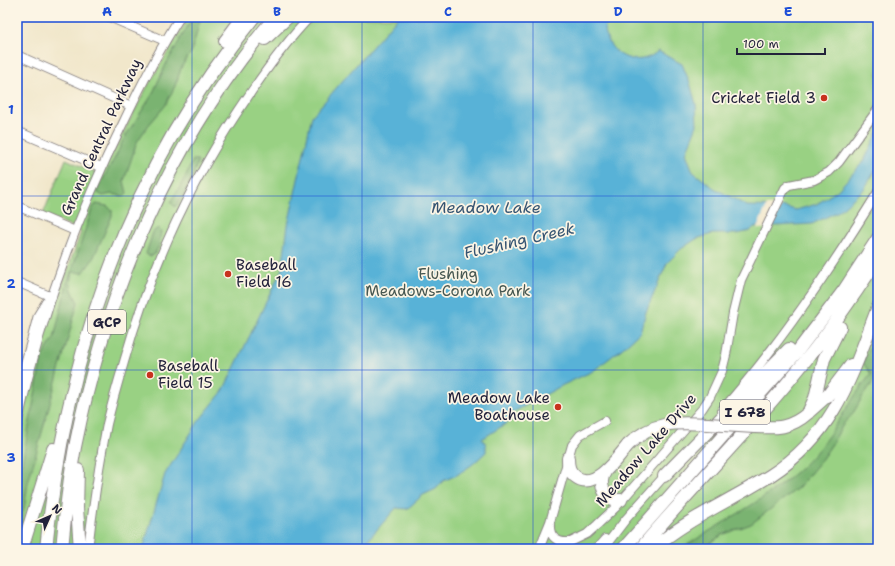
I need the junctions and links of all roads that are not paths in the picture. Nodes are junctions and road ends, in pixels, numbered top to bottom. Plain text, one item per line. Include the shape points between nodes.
1 (109, 17) edge
2 (180, 17) edge
3 (243, 17) edge
4 (254, 17) edge
5 (275, 17) edge
6 (288, 17) edge
7 (310, 17) edge
8 (165, 41) junction
9 (17, 55) edge
10 (234, 69) junction
11 (131, 106) junction
12 (878, 109) edge
13 (185, 114) junction
14 (17, 131) edge
15 (101, 167) junction
16 (878, 192) edge
17 (17, 206) edge
18 (74, 231) junction
19 (878, 238) edge
20 (878, 259) edge
21 (864, 271) junction
22 (17, 282) edge
23 (52, 298) junction
24 (878, 306) edge
25 (867, 335) junction
26 (17, 394) edge
27 (69, 402) junction
28 (808, 413) junction
29 (605, 421) dead end
30 (17, 426) edge
31 (80, 426) junction
32 (568, 458) junction
33 (606, 470) junction
34 (664, 476) junction
35 (621, 500) junction
36 (626, 519) junction
37 (550, 522) junction
38 (572, 541) junction
39 (22, 549) edge
40 (46, 549) edge
41 (62, 549) edge
42 (80, 549) edge
43 (88, 549) edge
44 (539, 549) edge
45 (556, 549) edge
46 (596, 549) edge
47 (603, 549) edge
48 (623, 549) edge
49 (640, 549) edge
50 (652, 549) edge

1 - 8 street
2 - 8 street, Grand Central Parkway
3 - 13 highway via 218,50
4 - 13 highway, GCP
5 - 10 highway, GCP
6 - 10 highway
7 - 43 street via 265,70 219,140 184,203 161,254 131,336 108,422
8 - 11 street, Grand Central Parkway
9 - 11 street
10 - 31 highway, GCP via 181,153 140,235 102,340
11 - 15 street, Grand Central Parkway
12 - 35 street, Meadow Lake Drive via 829,172 814,180 785,188 741,280 726,355 710,398
13 - 27 highway, GCP via 153,170 118,248 91,323
14 - 15 street
15 - 18 street, Grand Central Parkway
16 - 34 street via 820,283 774,346
17 - 18 street
18 - 23 street, Grand Central Parkway
19 - 21 highway, I 678
20 - 21 highway, I 678
21 - 28 highway via 827,352 815,398
21 - 34 highway
21 - 48 highway, I 678 via 797,352
21 - 49 highway, I 678 via 835,322 792,378
22 - 23 street
23 - 26 street, Grand Central Parkway via 46,302 38,315
23 - 30 street, Grand Central Parkway via 32,362
24 - 25 highway
25 - 28 highway via 843,377
25 - 50 highway via 842,396 828,420 809,444 772,474 690,522
27 - 39 highway
27 - 40 highway, GCP via 53,486
28 - 33 highway, bridge via 791,425 776,428 683,422 664,424 652,428 628,445
29 - 32 street via 577,438
31 - 41 highway, GCP via 69,484
31 - 42 highway via 77,508
32 - 33 highway via 569,470 578,479 586,480 600,476
32 - 37 street
33 - 35 highway via 601,482 604,490 610,498
34 - 36 street
35 - 38 street, Meadow Lake Drive via 592,530
36 - 46 street
36 - 47 street
37 - 38 street via 550,532 554,538 560,542
37 - 44 street
38 - 45 street, Meadow Lake Drive

